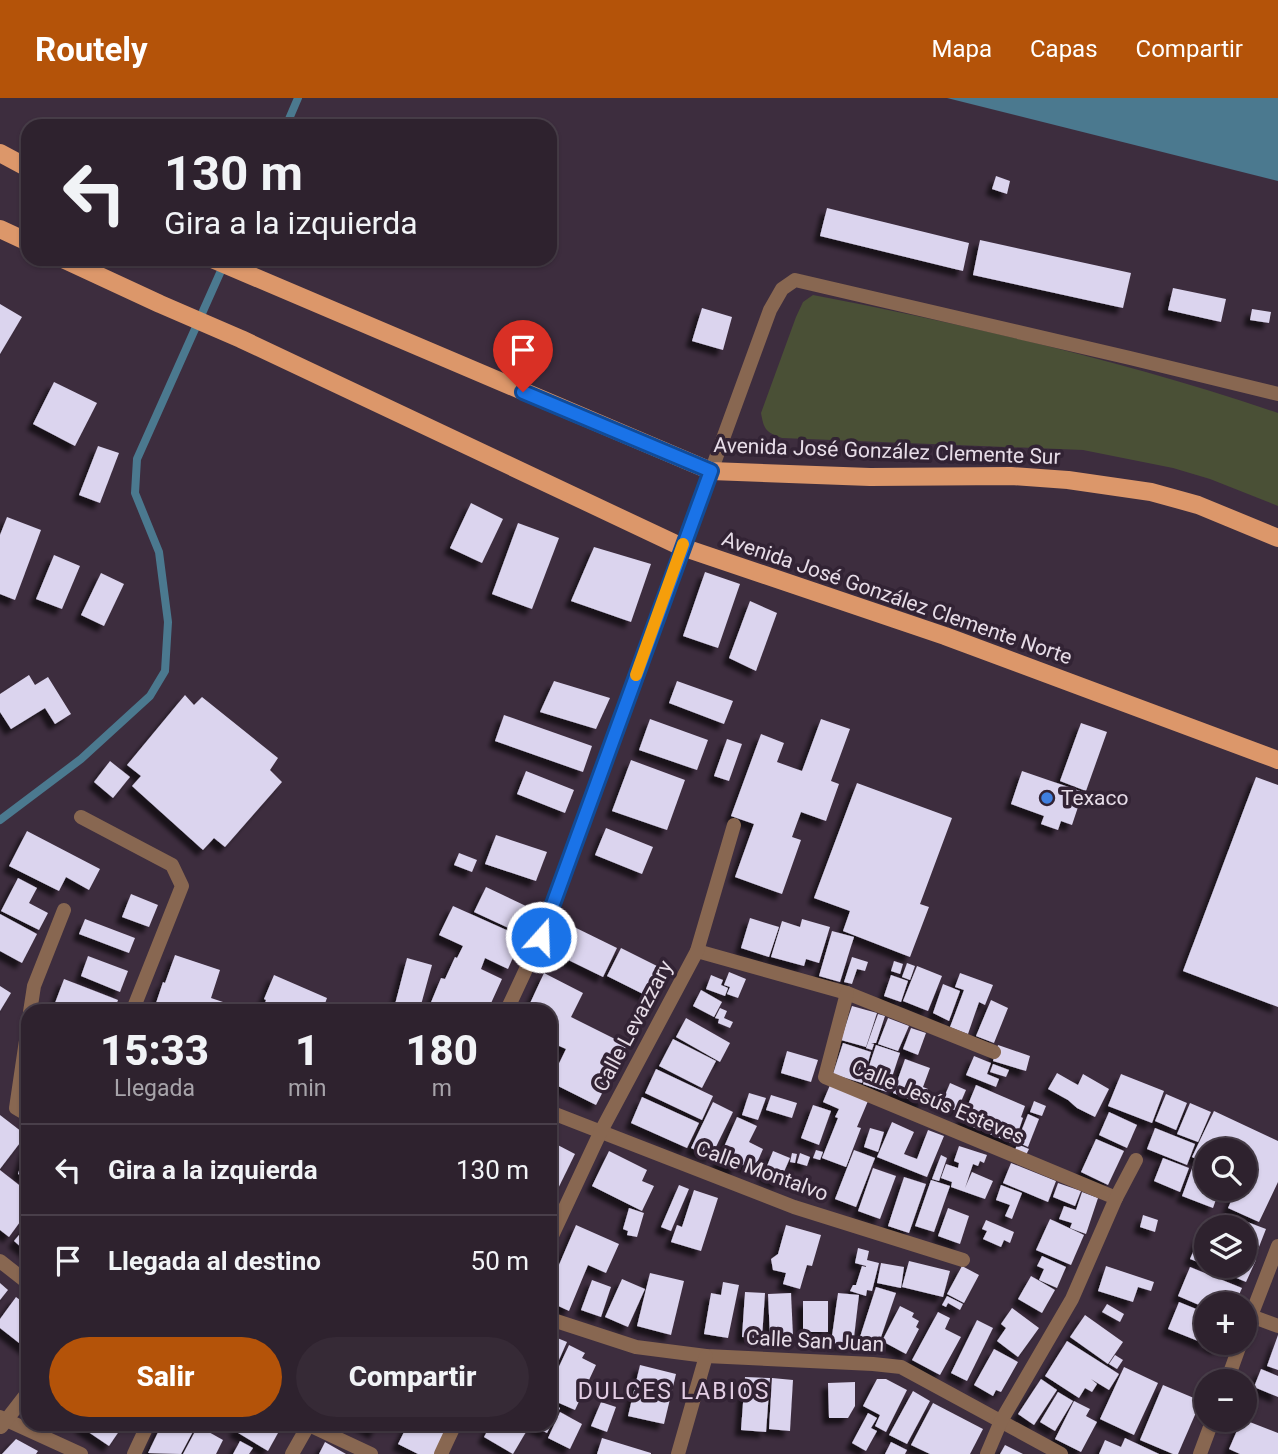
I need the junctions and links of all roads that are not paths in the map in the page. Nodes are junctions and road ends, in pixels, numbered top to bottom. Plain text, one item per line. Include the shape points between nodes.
1 (0, 153) edge
2 (21, 164) edge
3 (0, 229) edge
4 (21, 239) edge
5 (78, 266) edge
6 (229, 266) edge
7 (1278, 394) edge
8 (711, 471) junction
9 (1278, 538) edge
10 (682, 547) junction
11 (1278, 760) edge
12 (81, 817) dead end
13 (734, 825) dead end
14 (65, 910) dead end
15 (697, 951) junction
16 (847, 993) junction
17 (31, 1004) edge
18 (135, 1004) edge
19 (510, 1004) edge
20 (994, 1052) dead end
21 (21, 1074) edge
22 (21, 1111) edge
23 (557, 1115) edge
24 (600, 1133) junction
25 (1136, 1160) dead end
26 (1116, 1198) junction
27 (557, 1225) edge
28 (1278, 1246) edge
29 (0, 1261) edge
30 (963, 1261) dead end
31 (21, 1278) edge
32 (1257, 1300) edge
33 (1257, 1318) edge
34 (557, 1321) edge
35 (1278, 1326) edge
36 (706, 1356) junction
37 (21, 1400) edge
38 (2, 1421) edge
39 (1001, 1422) junction
40 (21, 1429) edge
41 (26, 1431) edge
42 (145, 1431) edge
43 (305, 1431) edge
44 (322, 1431) edge
45 (452, 1431) edge
46 (1208, 1432) edge
47 (81, 1454) edge
48 (134, 1454) edge
49 (292, 1454) edge
50 (371, 1454) edge
51 (441, 1454) edge
52 (678, 1454) edge
53 (987, 1454) edge
54 (1061, 1454) edge
55 (1200, 1454) edge

1 - 2 main road
3 - 4 main road
5 - 10 main road, Avenida José González Clemente Norte
6 - 8 main road, Avenida José González Clemente Sur
7 - 8 street via 795,280 782,289 770,310
8 - 9 main road, Avenida José González Clemente Sur via 1068,480 1151,492 1198,505
8 - 10 street
10 - 11 main road, Avenida José González Clemente Norte via 945,636
10 - 19 street via 541,937
12 - 18 street via 172,865 182,886
13 - 15 street, Calle Levazzary
14 - 17 street
15 - 16 street
15 - 24 street, Calle Levazzary
16 - 20 street
16 - 26 street, Calle Jesús Esteves via 825,1077
21 - 22 street via 16,1108
23 - 24 street, Calle Montalvo
24 - 27 street, Calle Levazzary
24 - 30 street, Calle Montalvo via 794,1207
25 - 26 street
26 - 39 street via 1072,1299
28 - 32 street
29 - 31 street
33 - 35 street
34 - 36 street, Calle San Juan via 636,1347
36 - 39 street, Calle San Juan via 901,1367
36 - 52 street
37 - 38 street
38 - 40 street
39 - 53 street
39 - 54 street, Calle San Juan
41 - 47 street
42 - 48 street
43 - 49 street
44 - 50 street
45 - 51 street
46 - 55 street

